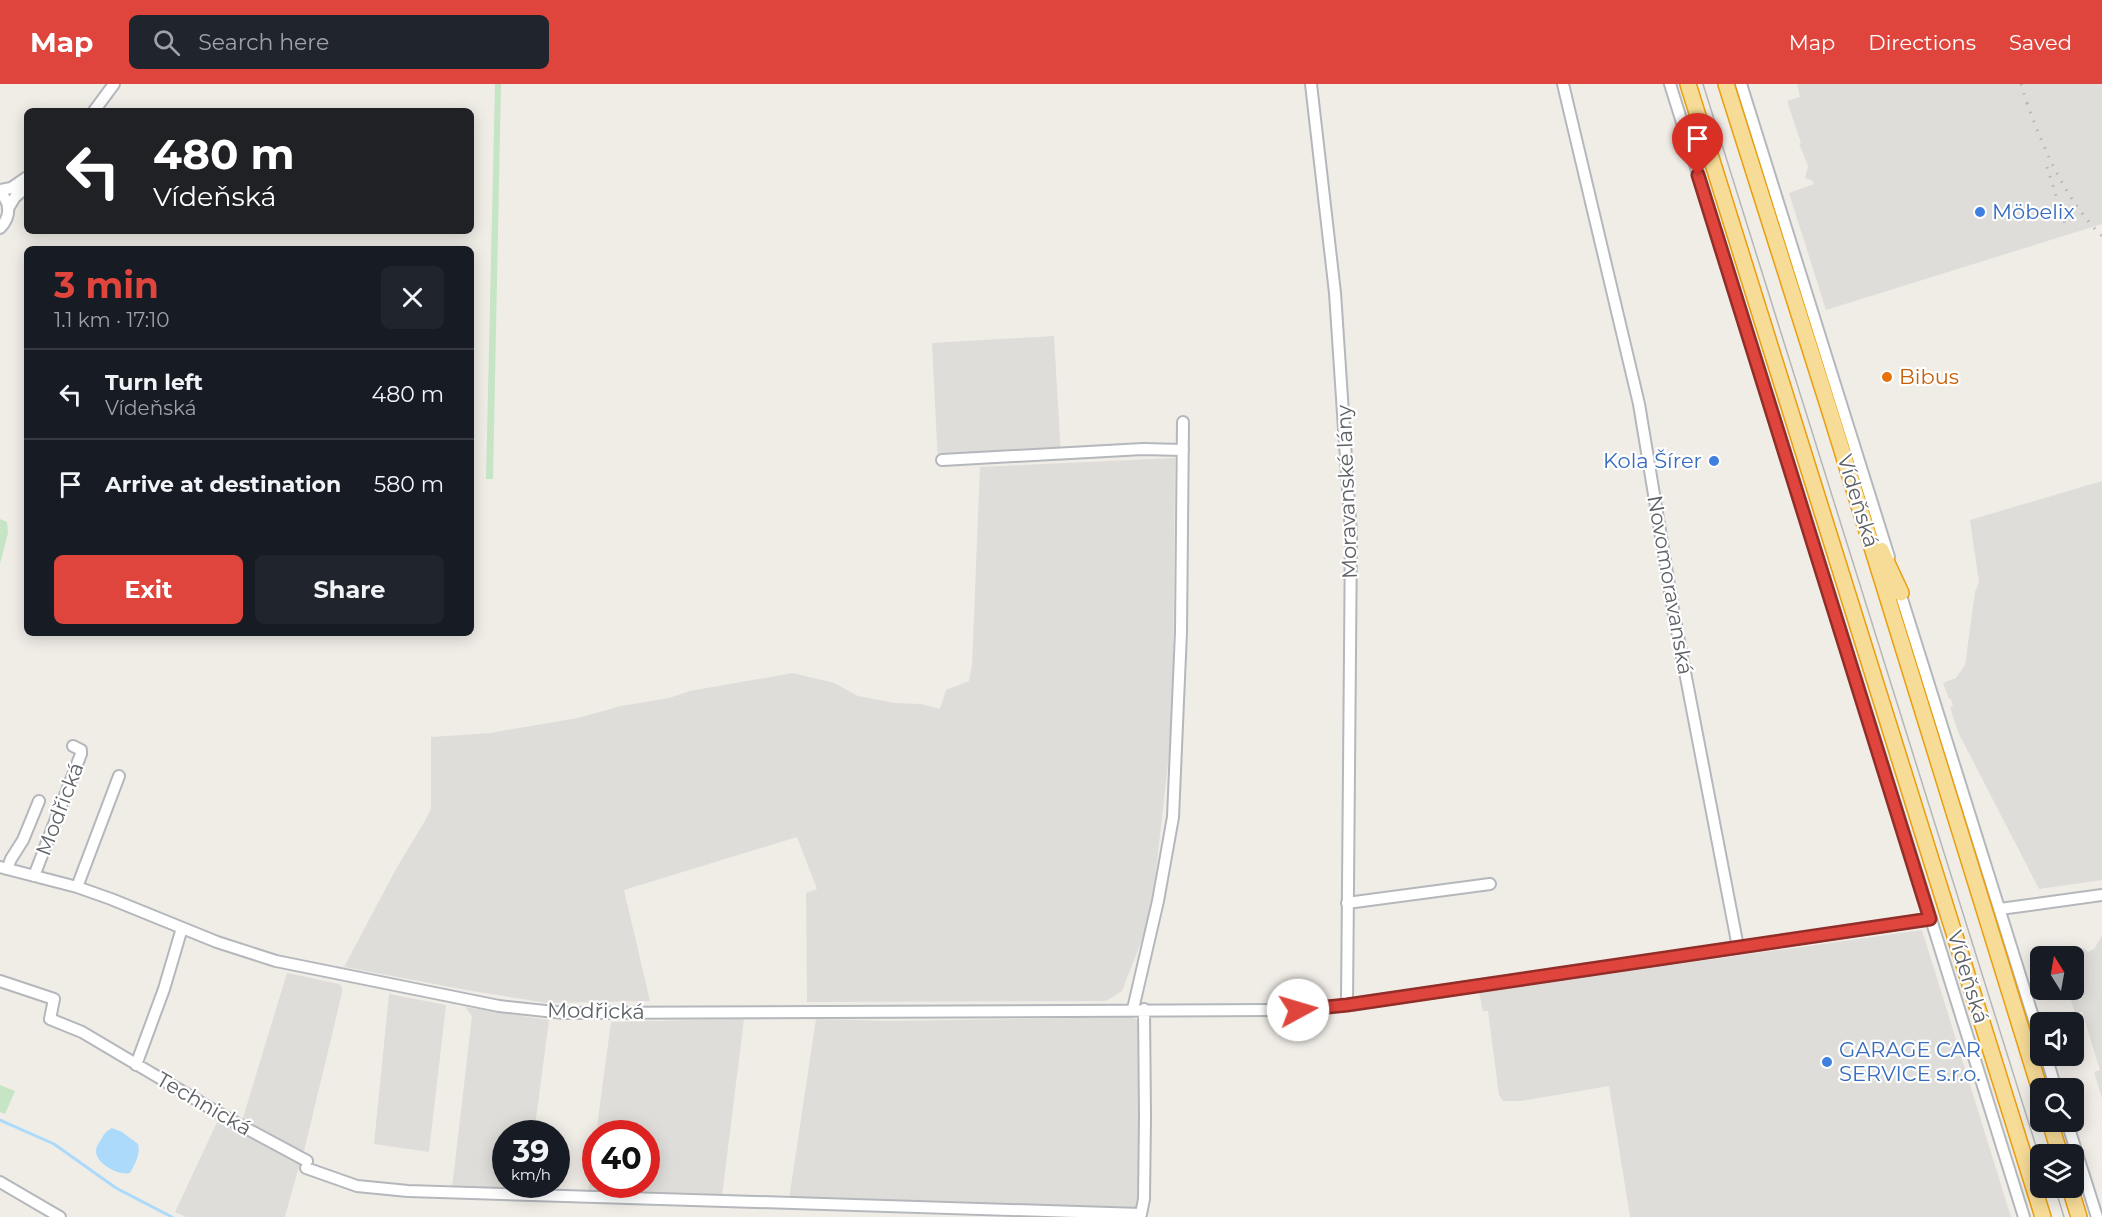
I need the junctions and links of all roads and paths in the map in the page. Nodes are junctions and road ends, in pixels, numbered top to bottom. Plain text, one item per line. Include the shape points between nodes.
1 (114, 84) edge
2 (1311, 84) edge
3 (1563, 84) edge
4 (1670, 84) edge
5 (1688, 84) edge
6 (1726, 84) edge
7 (1741, 84) edge
8 (96, 108) edge
9 (24, 179) edge
10 (24, 190) edge
11 (0, 191) edge
12 (9, 207) junction
13 (0, 228) edge
14 (1831, 415) junction
15 (1183, 422) dead end
16 (1183, 450) junction
17 (942, 460) dead end
18 (1901, 594) junction
19 (73, 746) dead end
20 (119, 776) dead end
21 (39, 801) dead end
22 (4, 868) edge
23 (34, 876) junction
24 (1490, 884) dead end
25 (77, 887) junction
26 (2102, 895) edge
27 (1347, 903) junction
28 (2000, 909) junction
29 (1930, 919) junction
30 (182, 928) junction
31 (1738, 947) junction
32 (0, 981) edge
33 (1347, 1005) junction
34 (1139, 1009) junction
35 (2032, 1012) edge
36 (135, 1065) junction
37 (2036, 1078) edge
38 (2070, 1132) edge
39 (0, 1182) edge
40 (2073, 1198) edge
41 (57, 1216) edge
42 (2024, 1217) edge
43 (2043, 1217) edge
44 (2079, 1217) edge
45 (2097, 1217) edge

1 - 8 street
2 - 27 street, Moravanské lány via 1335,293 1351,534
3 - 31 street, Novomoravanská via 1640,404 1674,615
4 - 29 street, Vídeňská
5 - 43 highway, Vídeňská
6 - 14 highway, Vídeňská
7 - 18 street, Vídeňská
9 - 11 street
10 - 12 street
11 - 12 street
12 - 13 street via 8,217
14 - 18 highway
14 - 37 highway, Vídeňská
15 - 16 street
16 - 17 street
16 - 34 street via 1173,817
18 - 28 street, Vídeňská
19 - 23 street, Modřická via 81,753
20 - 25 street, Modřická
21 - 22 street, Modřická via 24,840
22 - 23 street, Modřická
23 - 25 street, Modřická
24 - 27 street
25 - 30 street, Modřická
26 - 28 street
27 - 33 street, Moravanské lány
28 - 35 street, Vídeňská
29 - 31 street, Modřická
29 - 42 street, Vídeňská
30 - 34 street, Modřická via 292,965 499,1006 564,1012
30 - 36 street
31 - 33 street, Modřická
32 - 36 street, Technická via 54,999 50,1019 82,1032
33 - 34 street, Modřická via 1298,1010
34 - 36 street, Technická via 1145,1116 1141,1214 408,1191 357,1186 307,1165
38 - 45 street
39 - 41 street
40 - 44 highway

